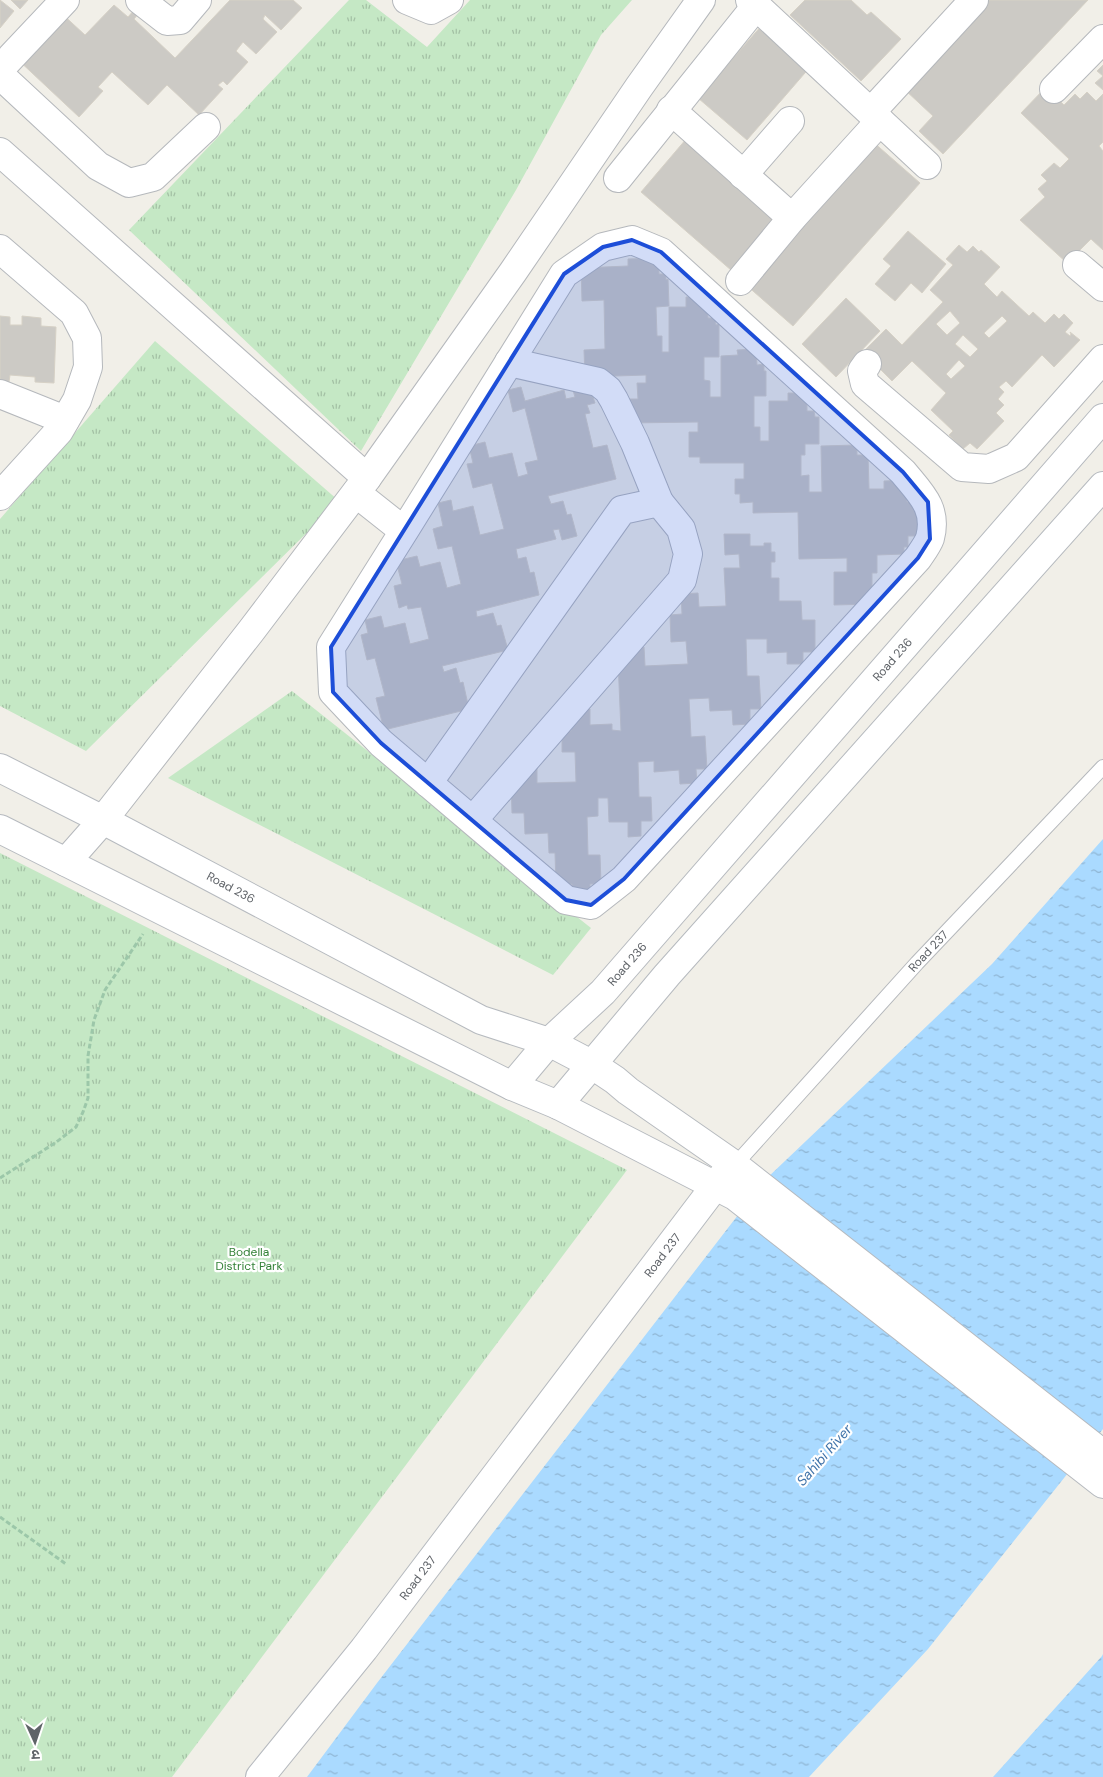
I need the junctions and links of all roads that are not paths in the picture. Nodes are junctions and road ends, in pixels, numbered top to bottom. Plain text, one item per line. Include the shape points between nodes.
1 (65, 0) edge
2 (140, 0) edge
3 (197, 0) edge
4 (407, 0) edge
5 (449, 0) edge
6 (701, 0) edge
7 (753, 3) edge
8 (963, 4) edge
9 (1103, 39) edge
10 (0, 69) edge
11 (0, 75) edge
12 (1054, 89) dead end
13 (671, 110) junction
14 (875, 117) junction
15 (790, 121) dead end
16 (206, 128) dead end
17 (0, 152) edge
18 (927, 165) dead end
19 (743, 175) junction
20 (618, 178) dead end
21 (792, 218) junction
22 (0, 249) edge
23 (1077, 265) dead end
24 (740, 281) dead end
25 (1103, 287) edge
26 (1103, 359) edge
27 (510, 362) junction
28 (867, 364) dead end
29 (0, 394) edge
30 (1103, 418) edge
31 (65, 420) junction
32 (362, 486) junction
33 (1103, 486) edge
34 (0, 496) edge
35 (658, 502) junction
36 (404, 531) junction
37 (1103, 767) edge
38 (0, 768) edge
39 (428, 783) junction
40 (103, 820) junction
41 (473, 820) junction
42 (0, 829) edge
43 (66, 862) junction
44 (549, 1042) junction
45 (591, 1064) junction
46 (512, 1086) junction
47 (558, 1105) junction
48 (733, 1181) junction
49 (1103, 1454) edge
50 (1102, 1484) edge
51 (260, 1777) edge

1 - 10 street
2 - 3 street via 166,20 180,20
4 - 5 street via 431,10
6 - 32 street
7 - 13 street
7 - 14 street
8 - 14 street
9 - 12 street
11 - 16 street via 98,166 129,183 153,177
13 - 19 street
13 - 20 street
14 - 18 street
14 - 21 street
15 - 19 street
17 - 32 street
19 - 21 street
21 - 24 street
22 - 31 street via 74,313 87,338 88,367 77,400
23 - 25 street
26 - 28 street via 1016,457 989,469 962,467 865,384 862,371
27 - 35 street via 598,382 608,390 636,444
27 - 36 street
27 - 41 street via 564,274 603,247 632,240 661,252 903,472 928,502 932,518 930,539 918,558 624,879 591,905 566,900
29 - 31 street
30 - 44 street, Road 236 via 603,992
31 - 34 street
32 - 36 street
32 - 40 street
33 - 45 street
35 - 39 street via 622,510
35 - 41 street via 681,529 688,554 682,580
36 - 39 street via 331,647 334,692 381,743
37 - 48 lane, Road 237 via 918,962 744,1156
38 - 40 street, Road 236
39 - 41 street
40 - 43 street
40 - 44 street, Road 236 via 482,1020
42 - 43 street
43 - 46 street
44 - 45 street
44 - 46 street
45 - 47 street
45 - 48 street
46 - 47 street
47 - 48 street
48 - 49 street
48 - 50 street
48 - 51 street, Road 237 via 364,1650

